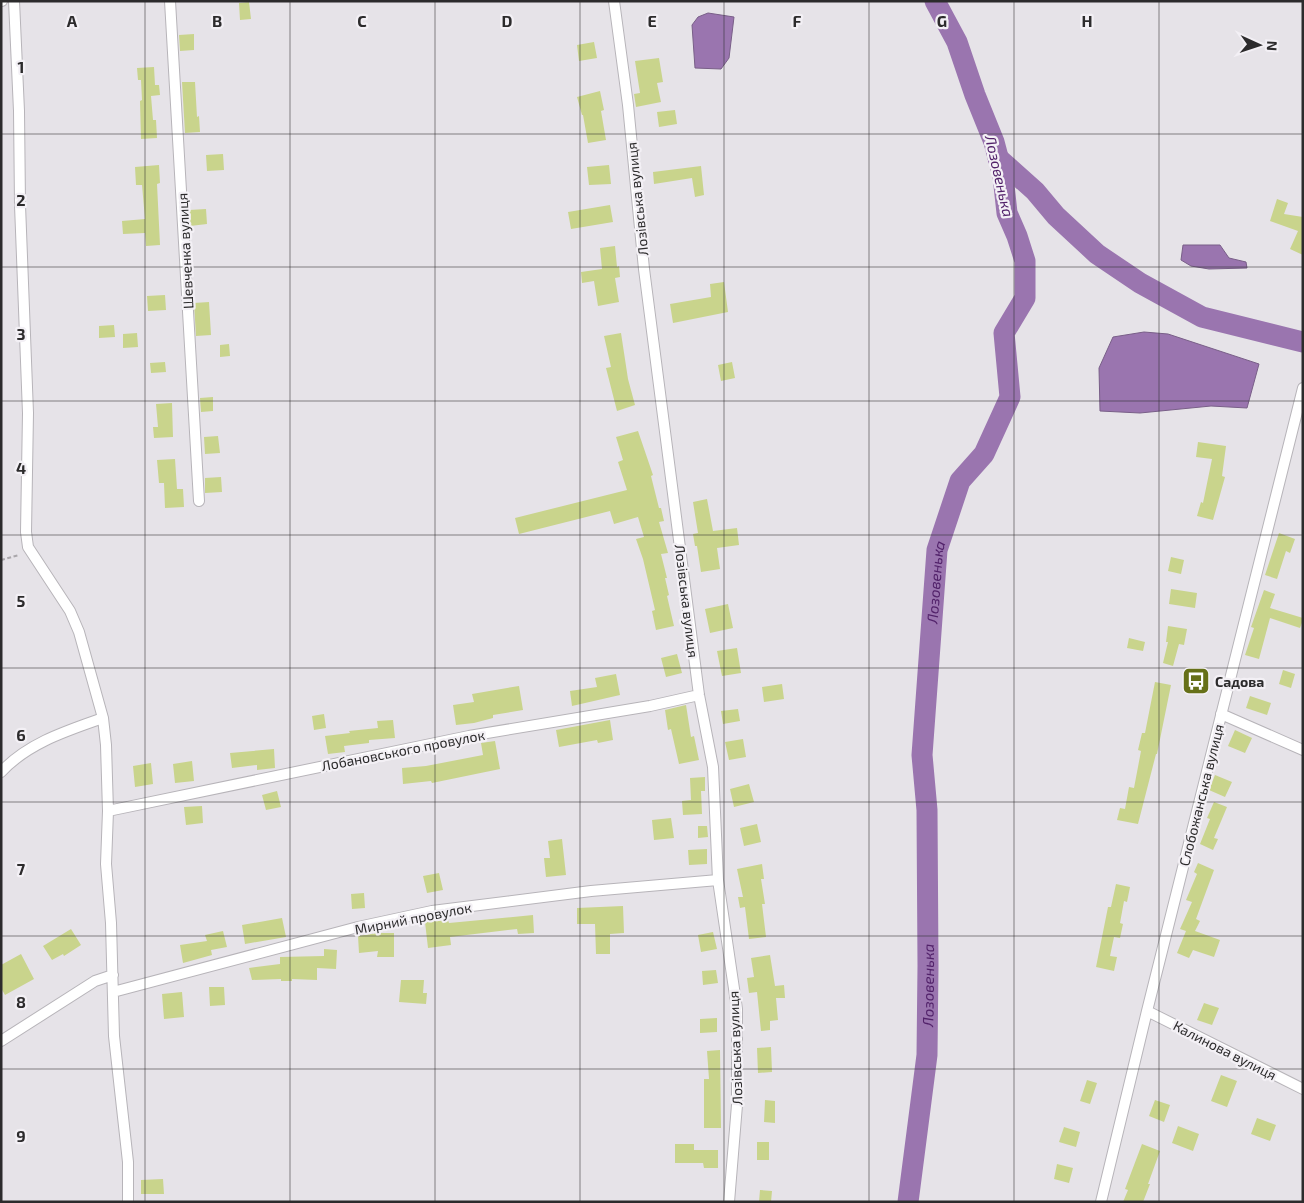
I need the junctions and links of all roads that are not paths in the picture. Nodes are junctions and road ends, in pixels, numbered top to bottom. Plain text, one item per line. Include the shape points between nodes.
1 (14, 1) edge
2 (170, 1) edge
3 (614, 1) edge
4 (1303, 388) edge
5 (1299, 417) edge
6 (200, 501) dead end
7 (699, 695) junction
8 (1221, 714) junction
9 (103, 718) junction
10 (1303, 750) edge
11 (1, 772) edge
12 (108, 811) junction
13 (718, 880) junction
14 (113, 975) junction
15 (114, 992) junction
16 (1147, 1011) junction
17 (1, 1041) edge
18 (1303, 1088) edge
19 (128, 1202) edge
20 (729, 1202) edge
21 (1101, 1202) edge

1 - 9 street via 28,413 26,532 28,547 70,611
2 - 6 street, Шевченка вулиця
3 - 7 street, Лозівська вулиця via 644,269
4 - 5 street, Слобожанська вулиця
5 - 8 street, Слобожанська вулиця
7 - 12 street, Лобановського провулок via 469,736
7 - 13 street, Лозівська вулиця via 713,767
8 - 10 street
8 - 16 street, Слобожанська вулиця
9 - 11 street via 59,733 25,752
9 - 12 street
12 - 14 street via 106,864
13 - 15 street, Мирний провулок via 591,891 432,911 358,927
13 - 20 street, Лозівська вулиця via 737,1010 737,1105
14 - 15 street
14 - 17 street via 95,981
15 - 19 street via 114,1036 128,1162
16 - 18 street, Калинова вулиця
16 - 21 street, Слобожанська вулиця

